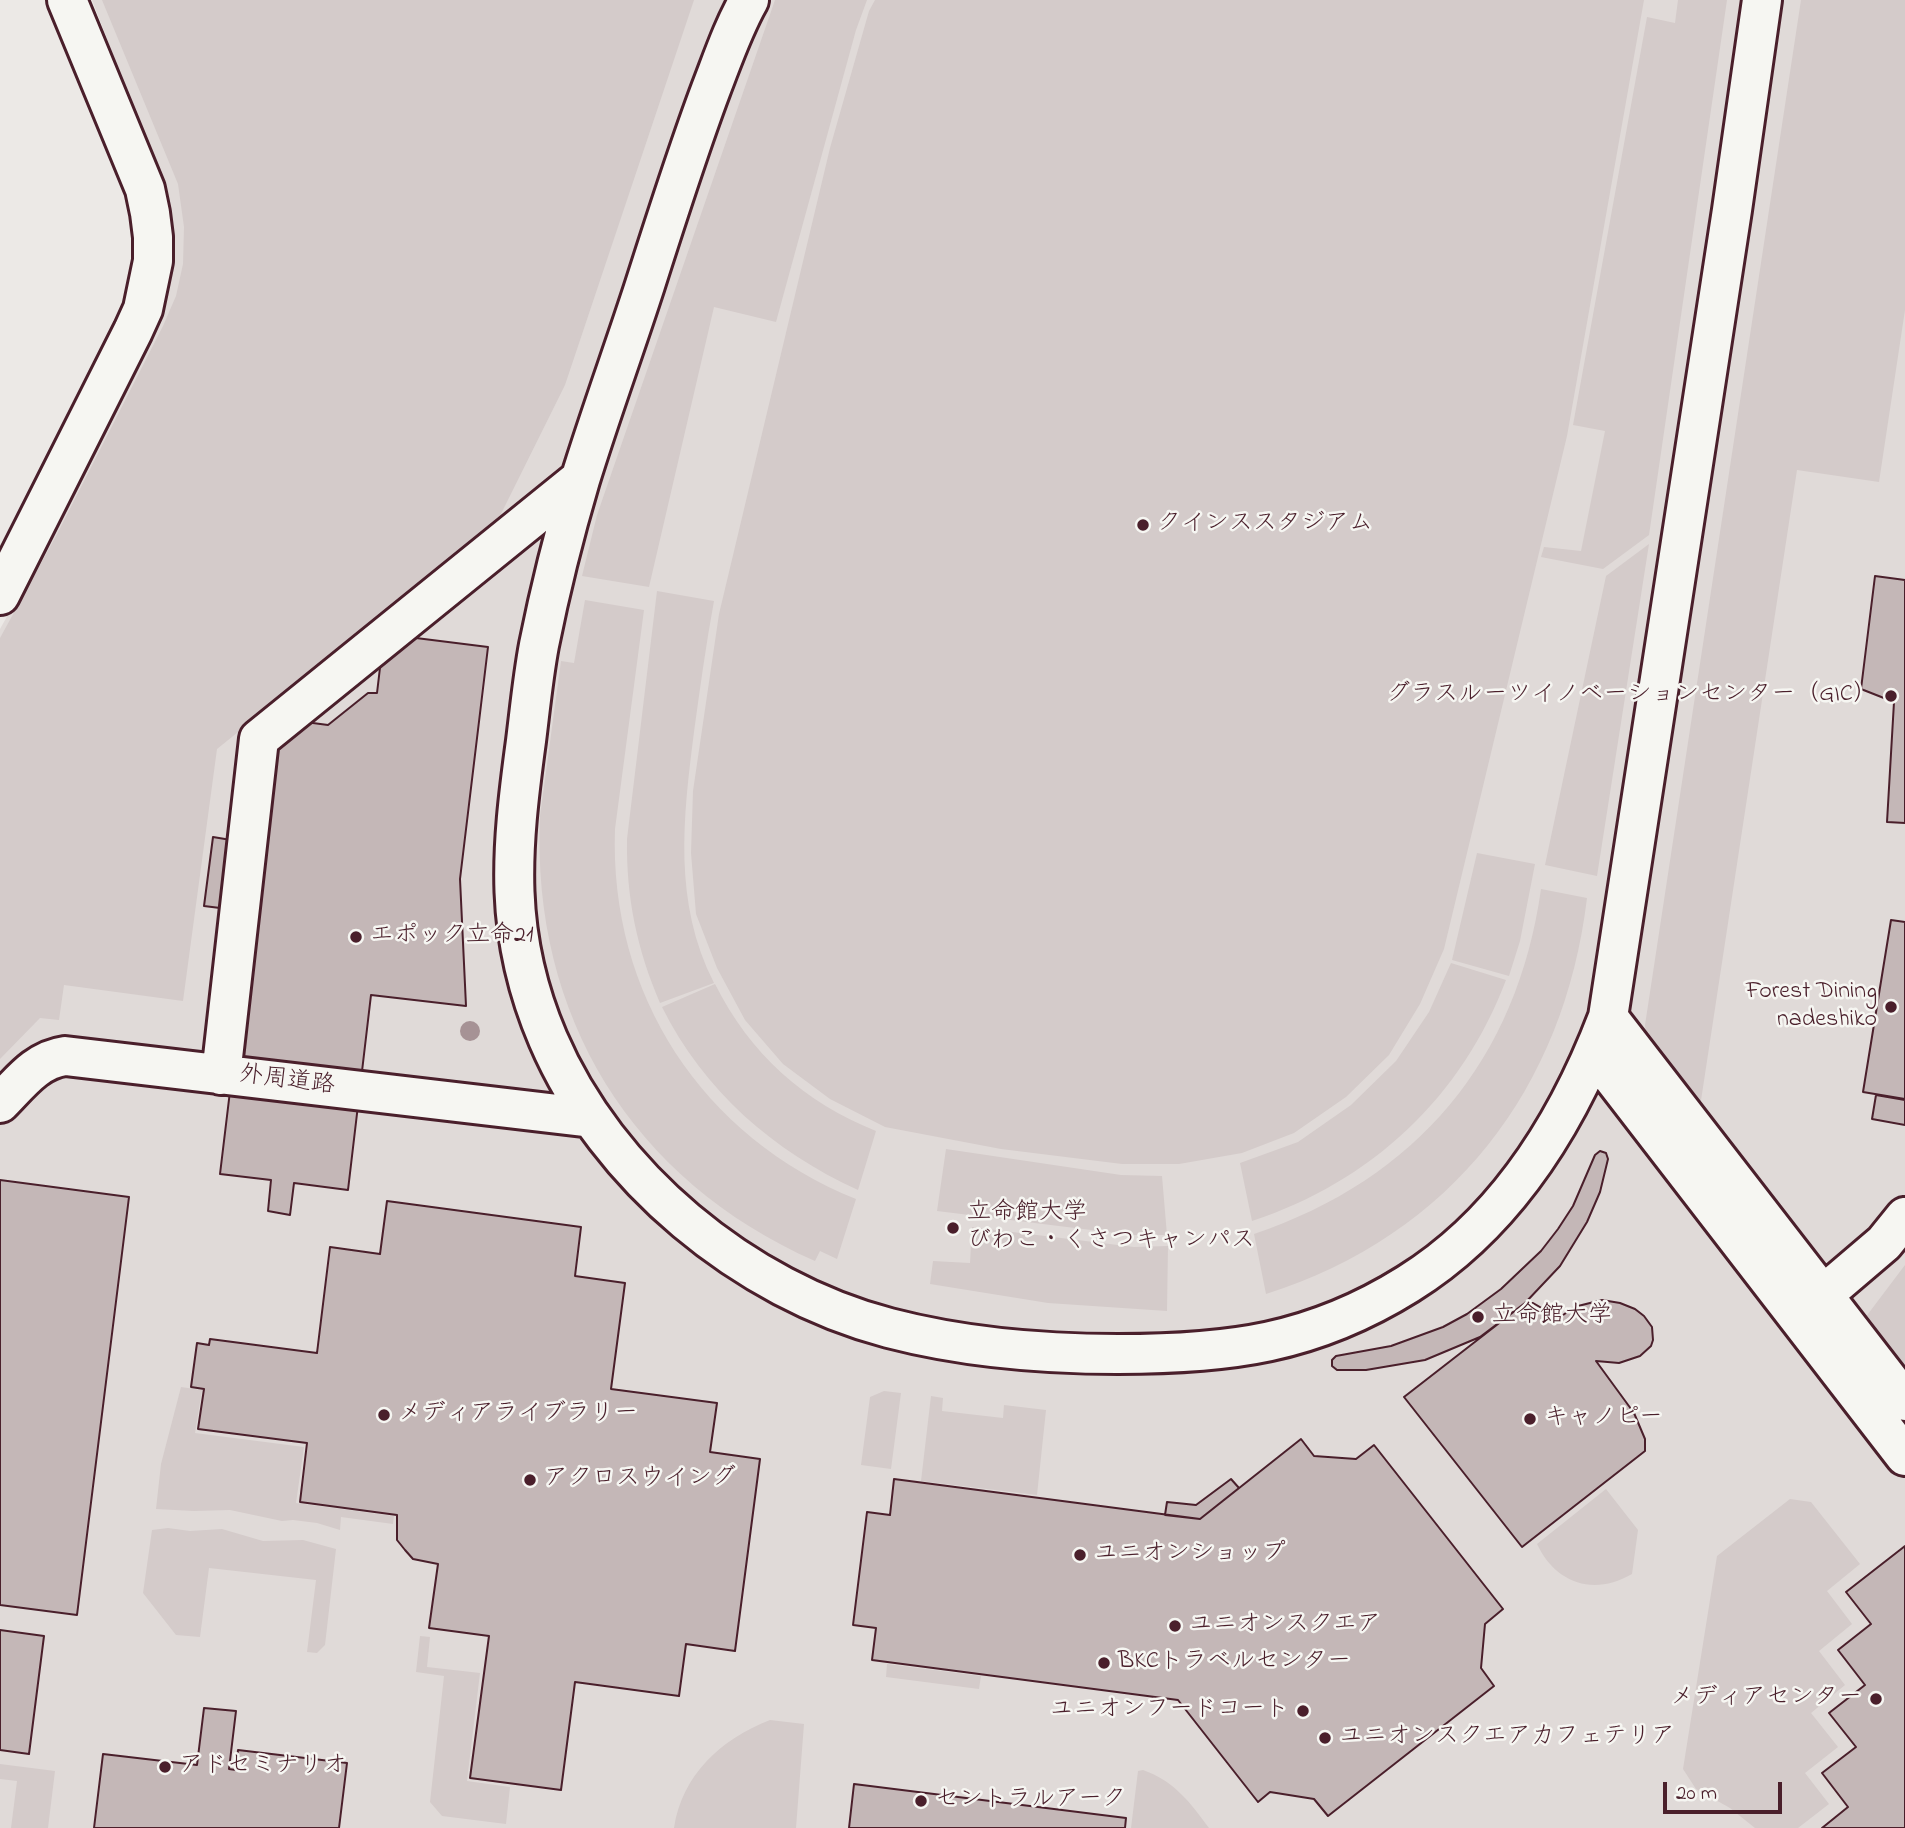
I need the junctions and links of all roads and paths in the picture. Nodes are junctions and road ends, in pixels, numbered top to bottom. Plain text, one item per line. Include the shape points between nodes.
1 (67, 0) edge
2 (749, 0) edge
3 (1762, 0) edge
4 (580, 480) junction
5 (0, 594) edge
6 (1608, 1017) junction
7 (1594, 1053) junction
8 (221, 1075) junction
9 (0, 1103) edge
10 (592, 1118) junction
11 (1905, 1217) edge
12 (1823, 1295) junction
13 (1905, 1401) edge
14 (1905, 1456) edge

1 - 5 street via 145,189 153,261 133,331
2 - 4 street via 735,24 688,150
3 - 6 street
4 - 8 street via 259,739
4 - 10 street via 539,646 512,867 521,956 532,999 548,1041
6 - 7 street
6 - 12 street
7 - 10 street via 1560,1121 1517,1184 1466,1240 1436,1265 1380,1300 1319,1327 1255,1345 1184,1354 1088,1354 955,1341 889,1328 819,1303 754,1269 692,1226 638,1176
7 - 14 street
8 - 9 street, 外周道路 via 65,1056 38,1065
8 - 10 street, 外周道路
11 - 12 street via 1884,1243
12 - 13 street

